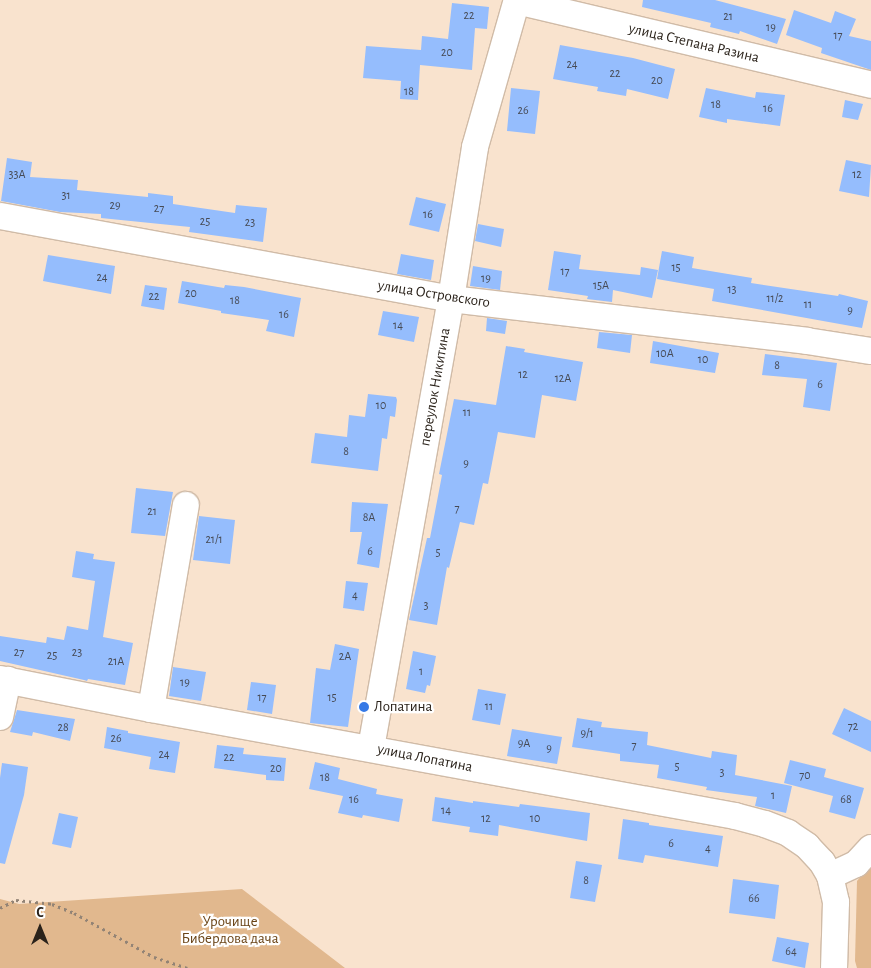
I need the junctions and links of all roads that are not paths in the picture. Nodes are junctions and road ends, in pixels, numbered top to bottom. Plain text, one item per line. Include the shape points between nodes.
1 (517, 1) edge
2 (871, 84) edge
3 (0, 216) edge
4 (451, 299) junction
5 (871, 351) edge
6 (186, 505) dead end
7 (4, 680) edge
8 (151, 709) junction
9 (0, 717) edge
10 (372, 748) junction
11 (871, 848) edge
12 (830, 876) junction
13 (834, 968) edge

1 - 2 street, улица Степана Разина
1 - 4 street, переулок Никитина via 475,148
3 - 4 street, улица Островского
4 - 5 street, улица Островского
4 - 10 street, переулок Никитина
6 - 8 street
7 - 8 street, улица Лопатина
7 - 9 street
8 - 10 street, улица Лопатина
10 - 12 street, улица Лопатина via 765,824 788,832 807,846
11 - 12 street via 856,864
12 - 13 street via 836,902

